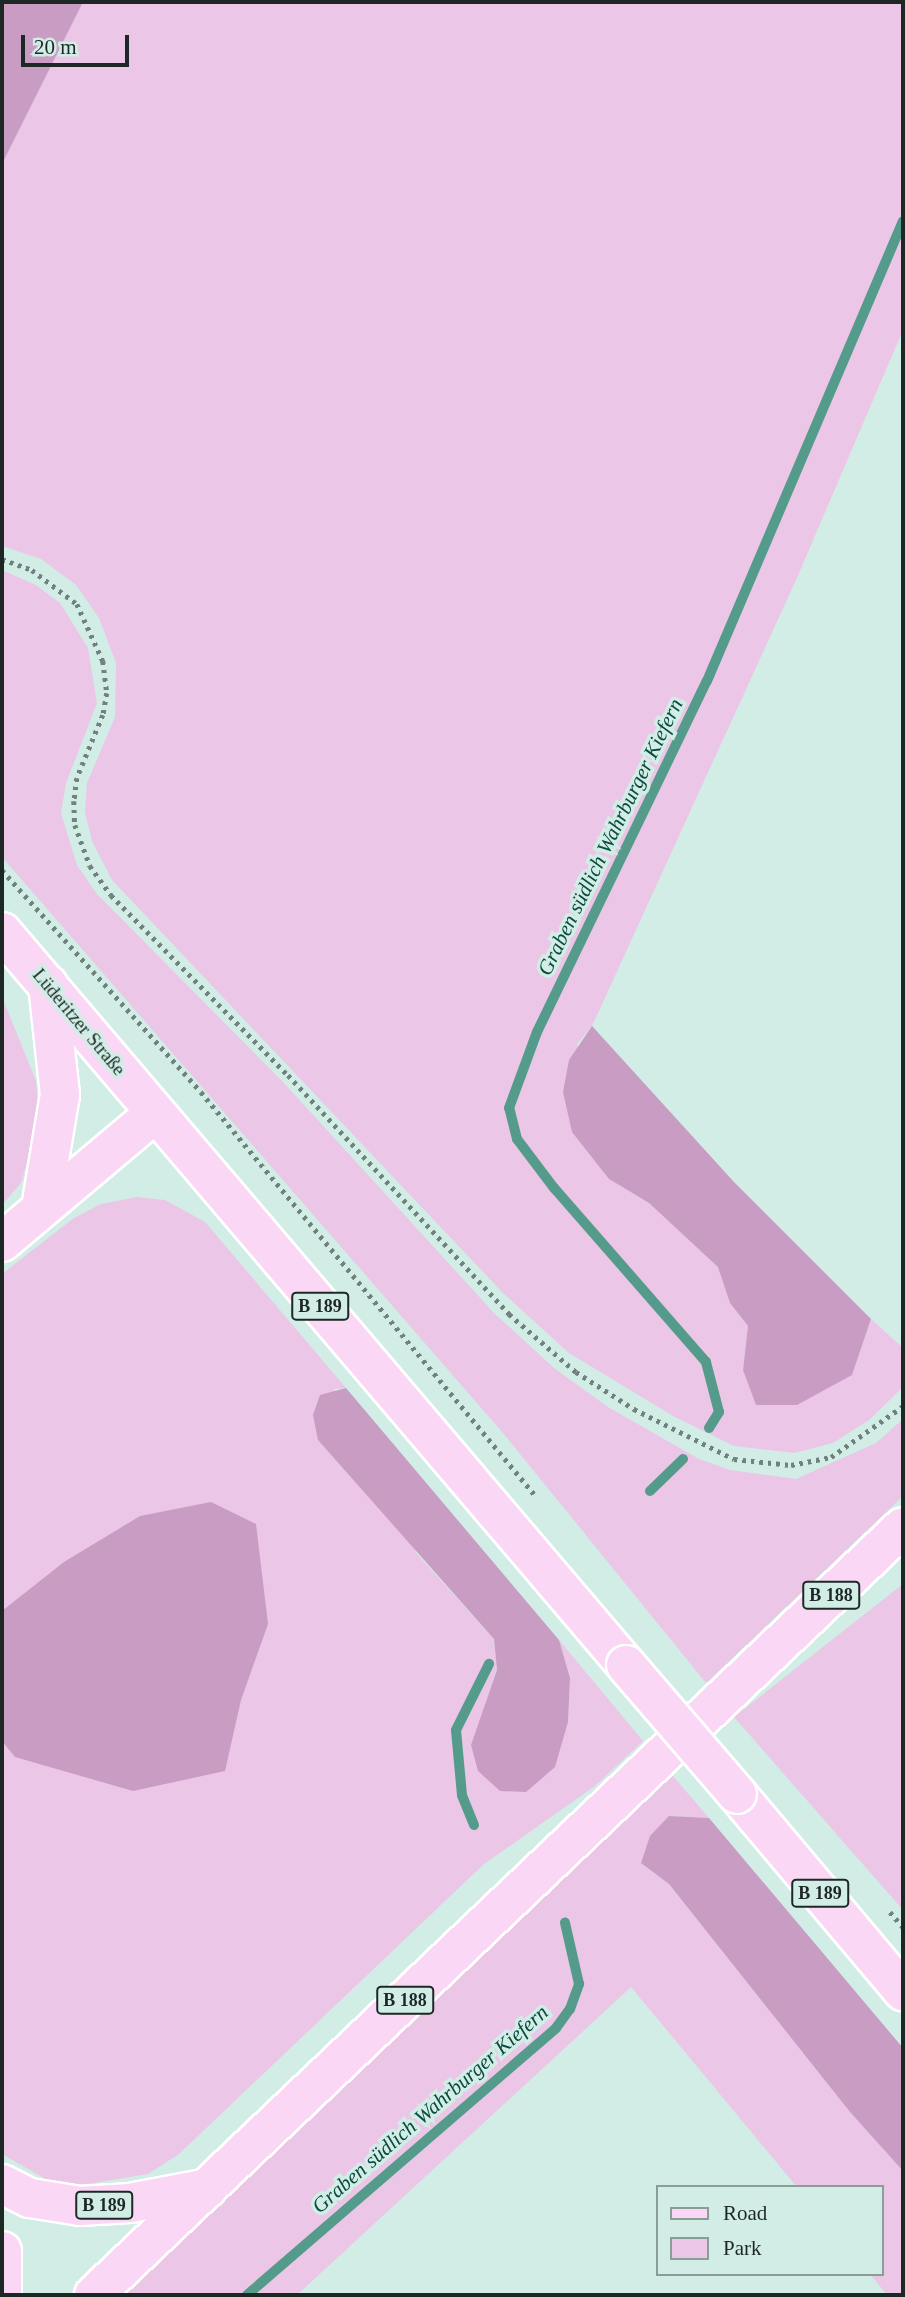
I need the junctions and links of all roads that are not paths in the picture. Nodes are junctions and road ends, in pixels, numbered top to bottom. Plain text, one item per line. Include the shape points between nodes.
1 (2, 932) edge
2 (48, 985) junction
3 (155, 1113) junction
4 (41, 1208) junction
5 (2, 1242) edge
6 (903, 1527) edge
7 (903, 1991) edge
8 (2, 2184) edge
9 (208, 2188) junction
10 (2, 2250) edge
11 (2, 2295) edge
12 (94, 2295) edge

1 - 2 main road, Lüderitzer Straße
2 - 3 main road, Lüderitzer Straße
2 - 4 main road via 60,1095
3 - 4 main road
3 - 7 main road, B 189, bridge
4 - 5 main road
6 - 9 main road, B 188
8 - 9 main road, B 189 via 30,2198 80,2206 130,2203
9 - 12 main road, B 189
10 - 11 main road

